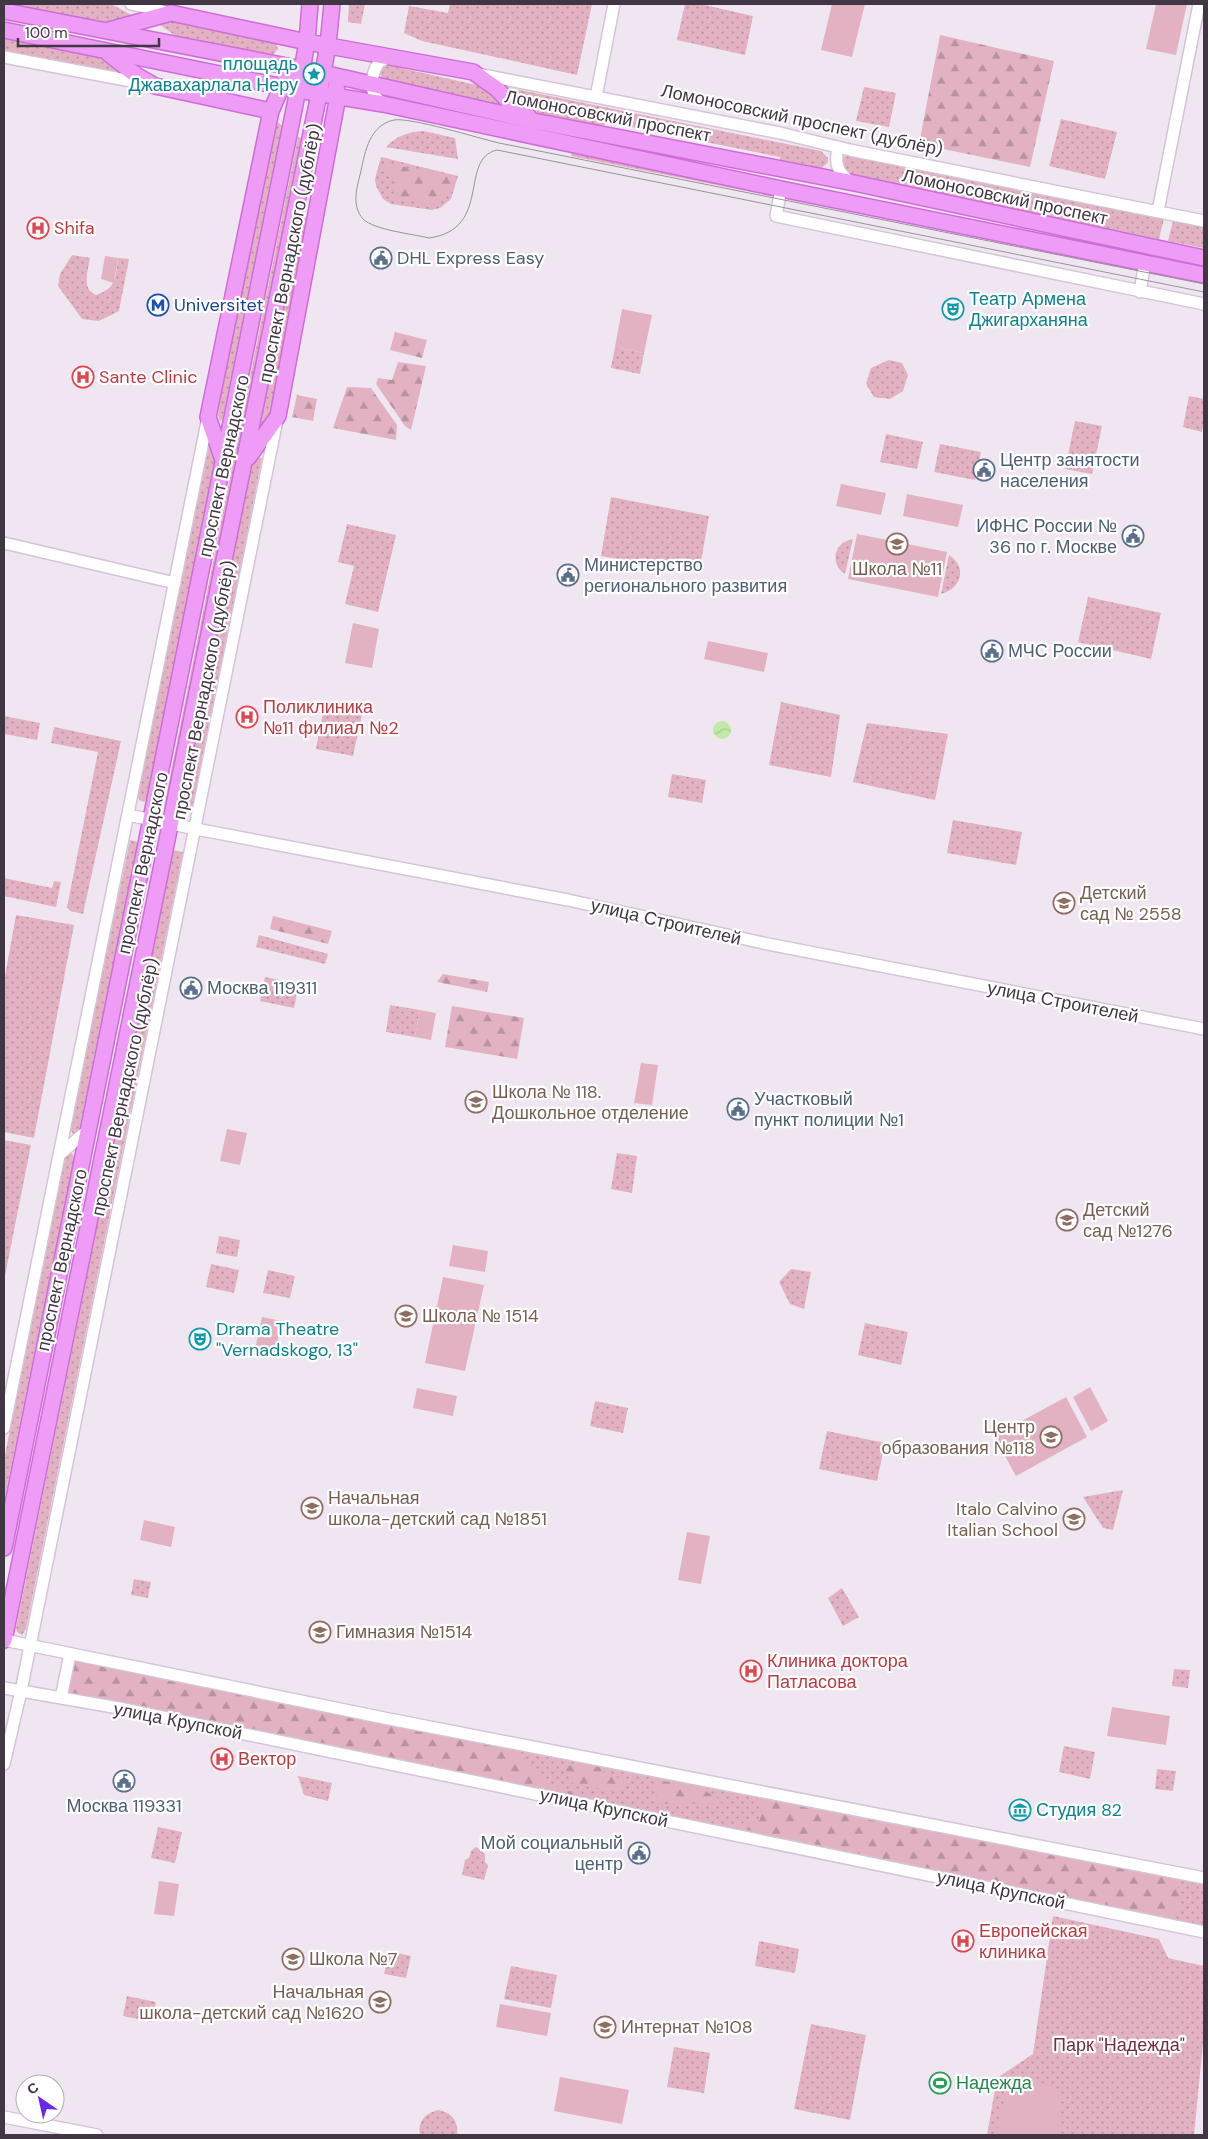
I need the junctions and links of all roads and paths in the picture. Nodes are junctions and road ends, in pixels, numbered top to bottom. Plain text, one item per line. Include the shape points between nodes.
1 (131, 4) edge
2 (310, 4) edge
3 (332, 4) edge
4 (614, 4) edge
5 (1199, 4) edge
6 (4, 12) edge
7 (171, 13) junction
8 (4, 30) edge
9 (104, 32) junction
10 (307, 42) junction
11 (328, 45) junction
12 (98, 49) junction
13 (392, 56) junction
14 (4, 58) edge
15 (296, 68) junction
16 (473, 72) junction
17 (329, 75) junction
18 (372, 84) junction
19 (155, 86) junction
20 (282, 86) junction
21 (298, 90) junction
22 (319, 94) junction
23 (338, 96) junction
24 (596, 97) junction
25 (383, 104) junction
26 (271, 111) junction
27 (534, 121) junction
28 (838, 147) junction
29 (831, 180) junction
30 (854, 184) junction
31 (781, 189) junction
32 (828, 198) junction
33 (1158, 212) junction
34 (1204, 221) edge
35 (1089, 234) junction
36 (1086, 250) junction
37 (1204, 258) edge
38 (1145, 262) junction
39 (1204, 275) edge
40 (1140, 292) junction
41 (1204, 304) edge
42 (278, 416) junction
43 (208, 417) junction
44 (223, 460) junction
45 (244, 463) junction
46 (4, 543) edge
47 (175, 583) junction
48 (128, 815) junction
49 (152, 819) junction
50 (170, 823) junction
51 (196, 829) junction
52 (1204, 1029) edge
53 (88, 1130) junction
54 (60, 1154) junction
55 (4, 1428) edge
56 (4, 1548) edge
57 (4, 1640) edge
58 (30, 1646) junction
59 (70, 1654) junction
60 (4, 1688) edge
61 (21, 1691) junction
62 (61, 1698) junction
63 (4, 1764) edge
64 (1204, 1878) edge
65 (1204, 1932) edge
66 (4, 2118) edge
67 (96, 2135) edge

1 - 7 street
2 - 10 main road
3 - 11 main road
4 - 24 street
5 - 33 street
6 - 9 main road, Ломоносовский проспект
7 - 9 main road
7 - 10 main road
8 - 12 main road
9 - 15 main road, Ломоносовский проспект
10 - 11 main road
10 - 15 main road
11 - 13 main road
11 - 17 main road
12 - 19 main road
12 - 20 main road
13 - 16 main road, Ломоносовский проспект (дублёр)
13 - 18 street via 379,62 374,69
14 - 19 street
15 - 17 main road, Ломоносовский проспект
15 - 20 main road
15 - 21 main road
16 - 24 street, Ломоносовский проспект (дублёр)
16 - 27 main road
17 - 18 main road, Ломоносовский проспект
17 - 22 main road
17 - 23 main road
18 - 25 street via 377,100
18 - 27 main road, Ломоносовский проспект
19 - 26 main road
20 - 21 main road
20 - 26 main road
21 - 22 main road
21 - 44 main road, проспект Вернадского
22 - 23 main road
22 - 45 main road, проспект Вернадского
23 - 25 main road, Ломоносовский проспект
23 - 42 main road, проспект Вернадского (дублёр)
24 - 28 street, Ломоносовский проспект (дублёр)
25 - 31 main road, Ломоносовский проспект
26 - 43 main road
27 - 29 main road, Ломоносовский проспект
28 - 30 street via 838,170
28 - 33 street, Ломоносовский проспект (дублёр)
29 - 30 main road, Ломоносовский проспект
29 - 32 main road via 824,182 821,188 822,194
30 - 35 main road, Ломоносовский проспект
31 - 32 main road, Ломоносовский проспект
31 - 40 street via 776,216
32 - 36 main road, Ломоносовский проспект
33 - 34 street, Ломоносовский проспект (дублёр)
35 - 36 main road via 1094,243
35 - 37 main road, Ломоносовский проспект
36 - 38 main road, Ломоносовский проспект
38 - 39 main road, Ломоносовский проспект
38 - 40 street
40 - 41 street
42 - 45 main road, проспект Вернадского (дублёр)
42 - 51 street, проспект Вернадского (дублёр)
43 - 44 main road
43 - 47 street
44 - 49 main road, проспект Вернадского
45 - 50 main road, проспект Вернадского
46 - 47 street
47 - 48 street
48 - 49 street, улица Строителей
48 - 54 street
49 - 50 street, улица Строителей
49 - 53 main road, проспект Вернадского
50 - 51 street, улица Строителей
50 - 57 main road, проспект Вернадского
51 - 52 street, улица Строителей via 568,900 763,943
51 - 58 street, проспект Вернадского (дублёр)
53 - 54 street
53 - 56 main road, проспект Вернадского
54 - 55 street
57 - 58 street
58 - 59 street
58 - 61 street, проспект Вернадского (дублёр)
59 - 62 street
59 - 64 street
60 - 61 street, улица Крупской
61 - 62 street, улица Крупской
61 - 63 street, проспект Вернадского (дублёр)
62 - 65 street, улица Крупской
66 - 67 street

